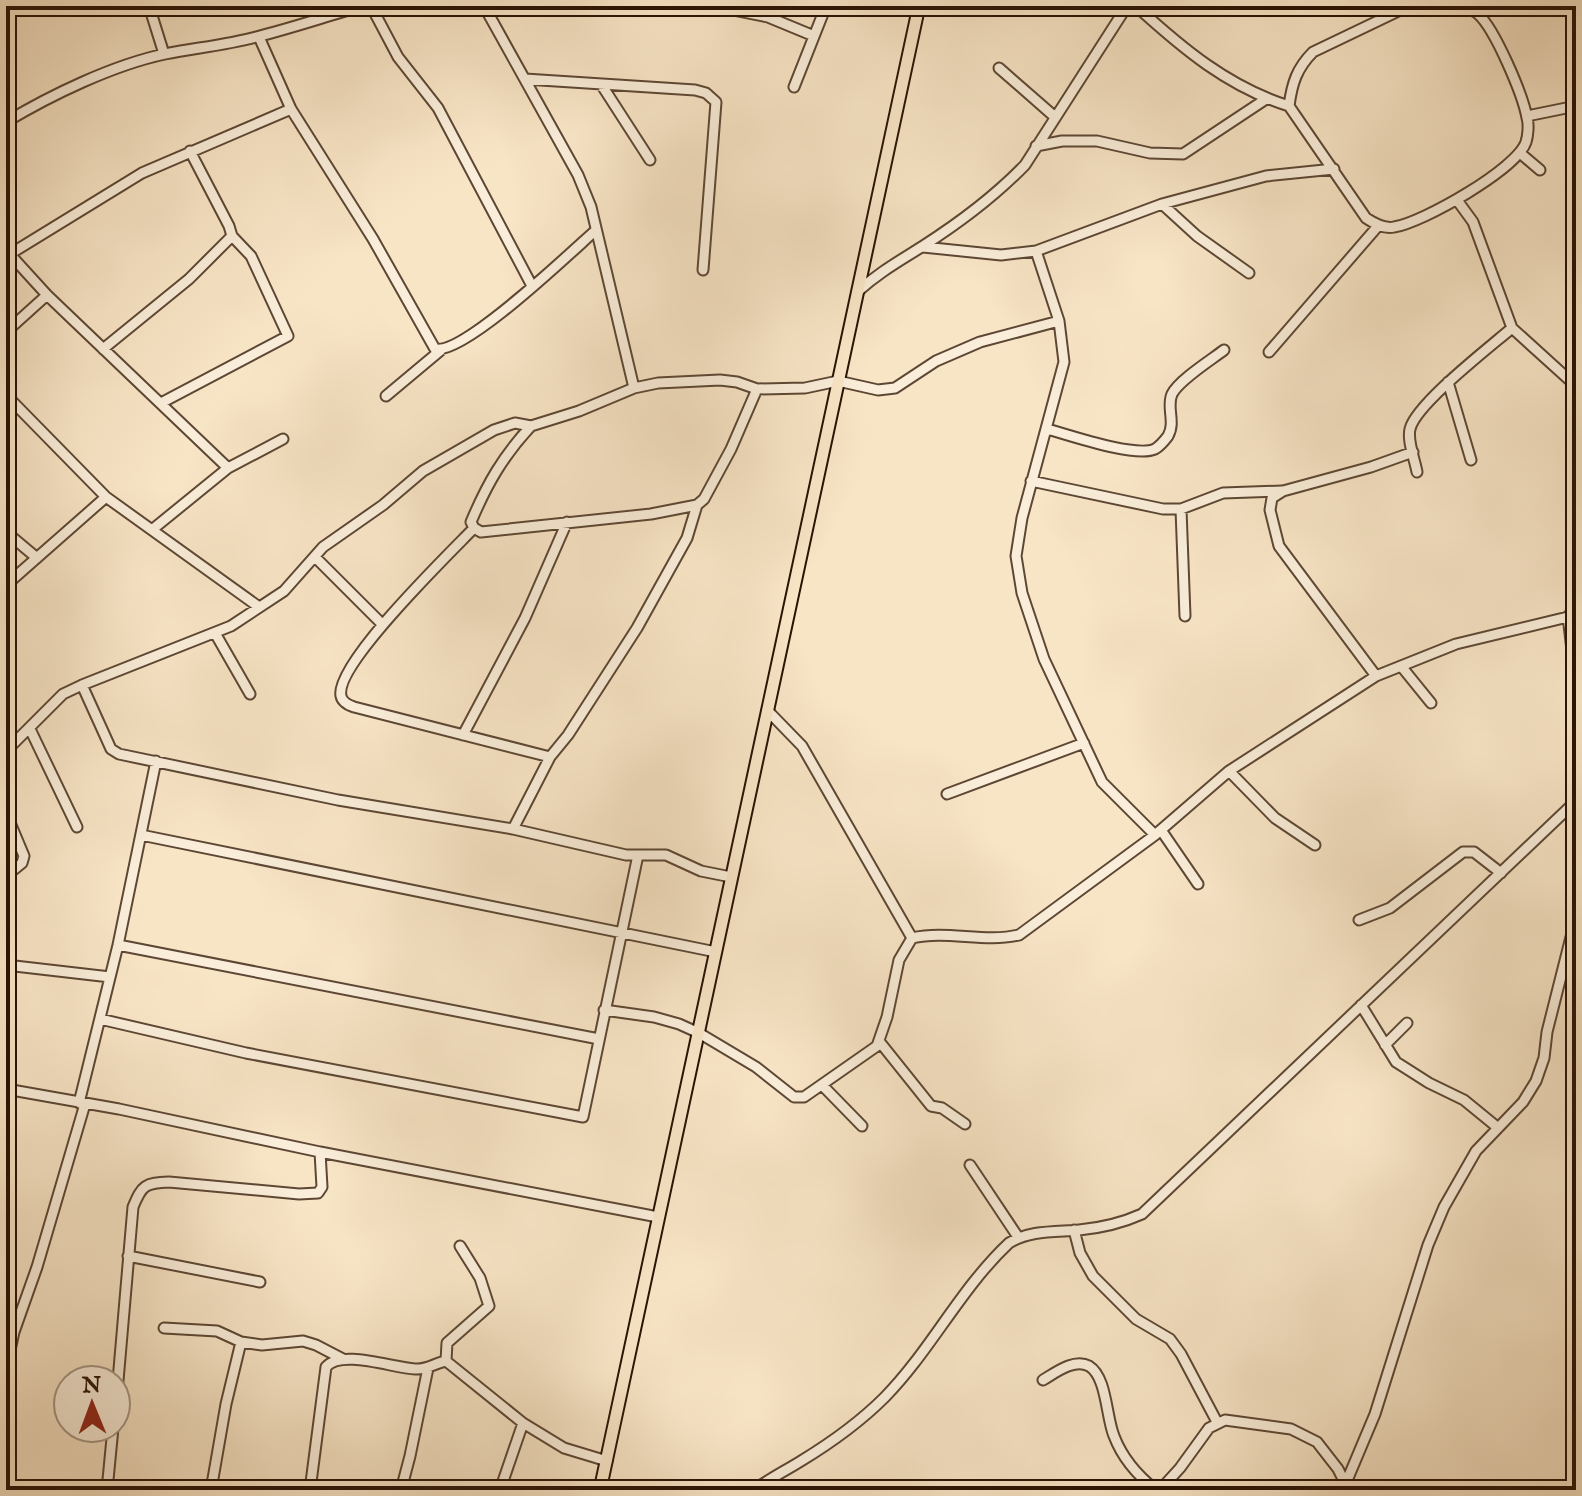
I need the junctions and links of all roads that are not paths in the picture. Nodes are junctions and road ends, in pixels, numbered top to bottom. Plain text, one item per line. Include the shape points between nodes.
1 (149, 6) edge
2 (363, 6) edge
3 (371, 6) edge
4 (484, 6) edge
5 (713, 6) edge
6 (826, 6) edge
7 (919, 6) edge
8 (1127, 6) edge
9 (1136, 6) edge
10 (1409, 6) edge
11 (1461, 6) edge
12 (1481, 10) edge
13 (814, 36) junction
14 (259, 37) junction
15 (164, 54) junction
16 (999, 68) dead end
17 (525, 79) junction
18 (601, 84) junction
19 (794, 87) dead end
20 (1266, 99) junction
21 (1289, 106) junction
22 (1576, 106) edge
23 (291, 109) junction
24 (1527, 116) junction
25 (1055, 117) junction
26 (6, 122) edge
27 (1036, 146) junction
28 (190, 151) junction
29 (1520, 153) junction
30 (650, 160) dead end
31 (1334, 169) junction
32 (1540, 170) dead end
33 (1457, 200) junction
34 (1162, 204) junction
35 (1378, 226) junction
36 (596, 230) junction
37 (232, 236) junction
38 (923, 247) junction
39 (1036, 251) junction
40 (8, 252) edge
41 (703, 270) dead end
42 (1249, 273) dead end
43 (532, 286) junction
44 (857, 292) junction
45 (47, 295) junction
46 (1059, 321) junction
47 (1512, 328) junction
48 (6, 332) edge
49 (103, 349) junction
50 (441, 350) junction
51 (1224, 350) dead end
52 (1269, 352) dead end
53 (838, 381) junction
54 (1448, 382) junction
55 (1576, 386) edge
56 (634, 388) junction
57 (757, 389) junction
58 (6, 395) edge
59 (386, 396) dead end
60 (161, 403) junction
61 (531, 426) junction
62 (1047, 429) junction
63 (283, 439) dead end
64 (1413, 452) junction
65 (1471, 460) dead end
66 (228, 468) junction
67 (1417, 472) dead end
68 (1031, 481) junction
69 (1283, 491) junction
70 (106, 497) junction
71 (697, 505) junction
72 (1181, 509) junction
73 (567, 522) junction
74 (474, 528) junction
75 (153, 529) junction
76 (6, 532) edge
77 (315, 557) junction
78 (37, 558) junction
79 (6, 585) edge
80 (259, 607) junction
81 (1185, 616) dead end
82 (1572, 616) edge
83 (382, 624) junction
84 (215, 633) junction
85 (1401, 666) junction
86 (1376, 676) junction
87 (82, 685) junction
88 (1576, 685) edge
89 (250, 694) dead end
90 (1431, 703) dead end
91 (767, 710) junction
92 (30, 729) junction
93 (463, 735) junction
94 (1084, 743) junction
95 (6, 751) edge
96 (550, 757) junction
97 (156, 761) junction
98 (1229, 771) junction
99 (947, 794) dead end
100 (1576, 801) edge
101 (6, 813) edge
102 (77, 827) dead end
103 (513, 829) junction
104 (1158, 833) junction
105 (141, 835) junction
106 (1315, 845) dead end
107 (638, 855) junction
108 (1501, 873) junction
109 (6, 876) edge
110 (731, 877) junction
111 (1198, 884) dead end
112 (1576, 917) edge
113 (1359, 920) dead end
114 (622, 932) junction
115 (912, 938) junction
116 (118, 945) junction
117 (716, 952) junction
118 (6, 965) edge
119 (110, 977) junction
120 (1361, 1005) junction
121 (604, 1010) junction
122 (100, 1019) junction
123 (1407, 1023) dead end
124 (699, 1033) junction
125 (599, 1039) junction
126 (879, 1041) junction
127 (1385, 1045) junction
128 (823, 1086) junction
129 (6, 1089) edge
130 (82, 1104) junction
131 (965, 1124) dead end
132 (862, 1126) dead end
133 (1497, 1127) junction
134 (320, 1152) junction
135 (970, 1165) dead end
136 (658, 1217) junction
137 (1074, 1230) junction
138 (1018, 1237) junction
139 (460, 1246) dead end
140 (128, 1256) junction
141 (260, 1282) dead end
142 (164, 1328) dead end
143 (241, 1342) junction
144 (343, 1359) junction
145 (446, 1361) junction
146 (119, 1364) edge
147 (428, 1368) junction
148 (6, 1369) edge
149 (1043, 1380) dead end
150 (1217, 1422) junction
151 (523, 1423) junction
152 (111, 1444) edge
153 (607, 1461) junction
154 (1344, 1486) edge
155 (107, 1490) edge
156 (211, 1490) edge
157 (310, 1490) edge
158 (401, 1490) edge
159 (500, 1490) edge
160 (600, 1490) edge
161 (754, 1490) edge
162 (1158, 1490) edge

1 - 15 street
2 - 14 street
3 - 43 street via 398,57 438,108
4 - 17 street
5 - 13 street via 768,17
6 - 13 street
7 - 44 main road
8 - 25 street
9 - 20 street via 1198,60
10 - 21 street via 1313,52 1292,83
11 - 12 street
12 - 24 street
13 - 19 street
14 - 15 street
14 - 23 street
15 - 26 street via 69,88
16 - 25 street
17 - 18 street
17 - 36 street via 578,175
18 - 30 street
18 - 41 street via 695,90 716,102
20 - 21 street
20 - 27 street via 1183,154 1097,141
21 - 31 street
22 - 24 street
23 - 28 street
23 - 50 street via 435,349
24 - 29 street
25 - 27 street
27 - 38 street via 1009,182
28 - 37 street
28 - 40 street via 142,173
29 - 32 street
29 - 33 street
31 - 34 street via 1266,176
31 - 35 street via 1366,218
33 - 35 street via 1394,228
33 - 47 street via 1473,222
34 - 39 street
34 - 42 street
35 - 52 street
36 - 43 street
36 - 56 street
37 - 49 street via 189,279
37 - 60 street via 251,256 288,336
38 - 39 street via 1001,255
38 - 44 street via 883,269
39 - 46 street
40 - 45 street
43 - 50 street via 482,329
44 - 53 main road
45 - 48 street
45 - 49 street
46 - 53 street via 969,347 895,388 878,390
46 - 62 street via 1064,362
47 - 54 street
47 - 55 street
49 - 60 street
50 - 59 street
51 - 62 street via 1178,386 1172,395 1173,426 1156,449 1106,446
53 - 57 street
53 - 91 main road
54 - 64 street via 1413,421
54 - 65 street
56 - 57 street via 720,380
56 - 61 street
57 - 71 street via 731,449
58 - 70 street
60 - 66 street
61 - 74 street via 501,461 471,522
61 - 77 street via 505,425 423,471
62 - 68 street
63 - 66 street
64 - 67 street
64 - 69 street
66 - 75 street
68 - 72 street
68 - 94 street via 1016,556 1022,593 1044,659
69 - 72 street via 1223,493
69 - 86 street via 1272,498 1270,510 1279,546
70 - 75 street
70 - 78 street
71 - 73 street
71 - 96 street via 687,538 637,628
72 - 81 street
73 - 74 street via 481,532
73 - 93 street via 525,618
74 - 83 street
75 - 80 street
76 - 78 street
77 - 80 street via 284,591
77 - 83 street
78 - 79 street
80 - 84 street
82 - 85 street via 1456,644
82 - 88 street
83 - 93 street via 341,685 345,703
84 - 87 street
84 - 89 street
85 - 86 street
85 - 90 street
86 - 98 street
87 - 92 street via 63,694
87 - 97 street via 111,749
91 - 110 main road
91 - 115 street via 802,746
92 - 95 street
92 - 102 street
93 - 96 street
94 - 99 street
94 - 104 street via 1110,792
96 - 103 street
97 - 103 street via 338,800
97 - 105 street
98 - 104 street
98 - 106 street via 1275,818
100 - 108 street
101 - 109 street via 24,856
103 - 107 street
104 - 111 street
104 - 115 street via 1019,935
105 - 114 street
105 - 116 street
107 - 110 street via 666,855
107 - 114 street
108 - 113 street via 1474,852 1463,852 1390,908
108 - 120 street
110 - 117 main road
112 - 133 street via 1536,1081
114 - 117 street
114 - 121 street
115 - 126 street via 899,960
116 - 119 street
116 - 125 street
117 - 124 main road
118 - 119 street
119 - 122 street
120 - 127 street
120 - 137 street via 1142,1214
121 - 124 street via 654,1017
121 - 125 street
122 - 125 street via 246,1053 583,1117
122 - 130 street
123 - 127 street
124 - 128 street via 794,1097
124 - 136 main road
126 - 128 street
126 - 131 street via 931,1106
127 - 133 street via 1396,1062 1464,1100
128 - 132 street
129 - 130 street
130 - 134 street
130 - 148 street
133 - 154 street via 1476,1151 1444,1207 1375,1414
134 - 136 street
134 - 140 street via 318,1193 149,1183 133,1207
135 - 138 street
136 - 153 main road
137 - 138 street
137 - 150 street via 1093,1276 1136,1319 1170,1339
138 - 161 street via 965,1291 882,1399
139 - 145 street via 480,1278 489,1306 447,1343
140 - 141 street
140 - 146 street
142 - 143 street via 217,1331
143 - 144 street via 303,1341
143 - 156 street
144 - 147 street
144 - 157 street via 326,1367
145 - 147 street
145 - 151 street
147 - 158 street
149 - 162 street via 1062,1368 1088,1365 1098,1375 1115,1440 1130,1464
150 - 154 street via 1291,1429 1317,1442
150 - 162 street
151 - 153 street via 564,1448
151 - 159 street
152 - 155 street
153 - 160 main road

